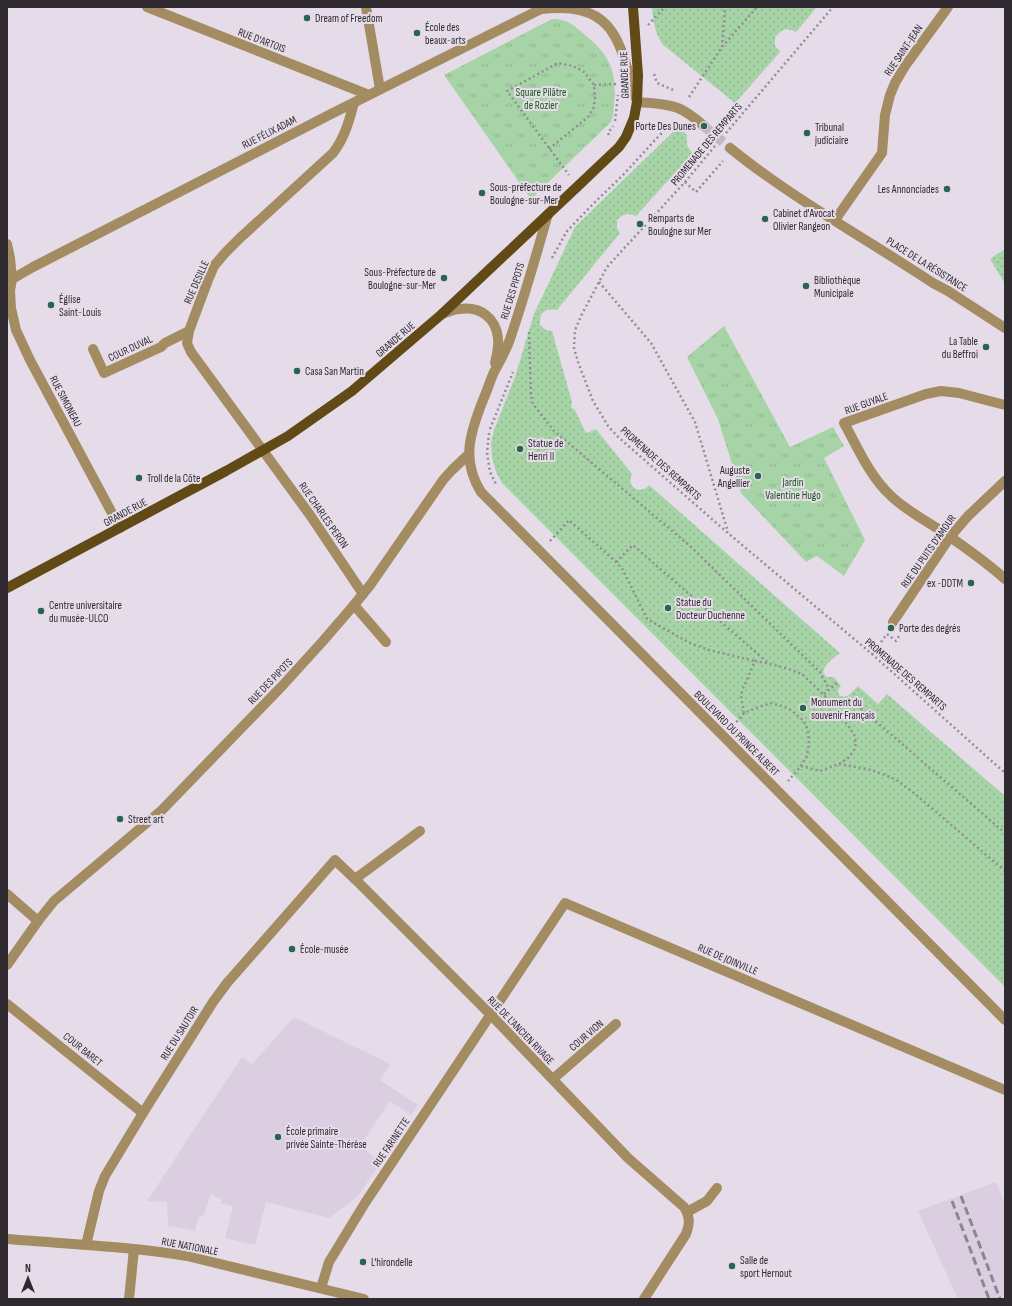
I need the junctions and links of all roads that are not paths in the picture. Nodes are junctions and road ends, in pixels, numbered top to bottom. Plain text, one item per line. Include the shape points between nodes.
1 (147, 7) edge
2 (366, 7) edge
3 (633, 7) edge
4 (948, 7) edge
5 (543, 8) edge
6 (380, 89) junction
7 (369, 95) junction
8 (638, 102) junction
9 (354, 103) junction
10 (704, 126) tunnel mouth
11 (730, 148) tunnel mouth
12 (548, 214) junction
13 (835, 220) junction
14 (7, 244) edge
15 (9, 280) edge
16 (442, 314) junction
17 (1005, 328) edge
18 (189, 331) junction
19 (93, 349) dead end
20 (494, 373) junction
21 (1004, 405) edge
22 (263, 451) junction
23 (469, 454) junction
24 (1005, 481) edge
25 (120, 528) junction
26 (950, 537) junction
27 (1005, 579) edge
28 (7, 588) edge
29 (363, 594) junction
30 (354, 606) junction
31 (894, 622) dead end
32 (386, 642) dead end
33 (420, 831) dead end
34 (335, 860) joint
35 (355, 879) junction
36 (7, 894) edge
37 (38, 921) junction
38 (7, 965) edge
39 (7, 1004) edge
40 (491, 1015) junction
41 (1005, 1020) edge
42 (616, 1024) dead end
43 (553, 1079) junction
44 (1005, 1090) edge
45 (143, 1112) junction
46 (717, 1188) dead end
47 (688, 1214) junction
48 (7, 1239) edge
49 (86, 1245) junction
50 (134, 1249) junction
51 (325, 1292) edge
52 (129, 1299) edge
53 (364, 1299) edge
54 (644, 1299) edge

1 - 7 street, RUE D'ARTOIS
2 - 6 street
3 - 8 main road, GRANDE RUE
4 - 13 street, RUE SAINT-JEAN via 895,83 888,104 884,147 880,157
5 - 6 street, RUE FÉLIX ADAM
5 - 8 street via 578,9 591,13 604,22 617,39
6 - 7 street, RUE FÉLIX ADAM
7 - 9 street, RUE FÉLIX ADAM
8 - 10 street via 673,106
8 - 12 main road, GRANDE RUE via 626,137 619,147
9 - 15 street, RUE FÉLIX ADAM
9 - 18 street, RUE DESILLE via 345,134 333,153 240,238 214,266
11 - 13 street, PLACE DE LA RÉSISTANCE via 796,196
12 - 16 main road, GRANDE RUE
12 - 20 street, RUE DES PIPOTS via 509,340
13 - 17 street, PLACE DE LA RÉSISTANCE
14 - 15 street, RUE SIMONEAU via 10,258
15 - 25 street, RUE SIMONEAU via 16,330
16 - 20 street, RUE DES PIPOTS via 466,309 486,314 490,318 498,338
16 - 22 main road, GRANDE RUE via 348,394
18 - 19 street, COUR DUVAL via 104,373
18 - 22 street, RUE DESILLE via 187,343 191,352
20 - 23 street, RUE DES PIPOTS via 472,428
21 - 26 street, RUE GUYALE via 941,391 844,423 883,488 898,502
22 - 25 main road, GRANDE RUE
22 - 29 street, RUE CHARLES PERON via 318,526
23 - 29 street, RUE DES PIPOTS via 435,491
23 - 41 street, BOULEVARD DU PRINCE ALBERT via 470,468 481,492
24 - 26 street, RUE DU PUITS D'AMOUR
25 - 28 main road, GRANDE RUE
26 - 27 street
26 - 31 street, RUE DU PUITS D'AMOUR
29 - 30 street, RUE DES PIPOTS
30 - 32 street
30 - 37 street, RUE DES PIPOTS via 283,685 162,810 61,894
33 - 35 street
34 - 35 street, RUE DE L'ANCIEN RIVAGE
34 - 45 street, RUE DU SAUTOIR via 218,994
35 - 40 street, RUE DE L'ANCIEN RIVAGE
36 - 37 street
37 - 38 street, RUE DES PIPOTS
39 - 45 street, COUR BARET
40 - 43 street, RUE DE L'ANCIEN RIVAGE
40 - 44 street, RUE DE JOINVILLE via 565,903
40 - 51 street, RUE FARINETTE via 365,1202 329,1262
42 - 43 street, COUR VION
43 - 47 street, RUE DE L'ANCIEN RIVAGE via 628,1158 680,1202
45 - 49 street, RUE DU SAUTOIR via 101,1185
46 - 47 street via 707,1201
47 - 54 street via 686,1234
48 - 49 street, RUE NATIONALE
49 - 50 street, RUE NATIONALE
50 - 51 street, RUE NATIONALE via 187,1256
50 - 52 street
51 - 53 street, RUE NATIONALE

